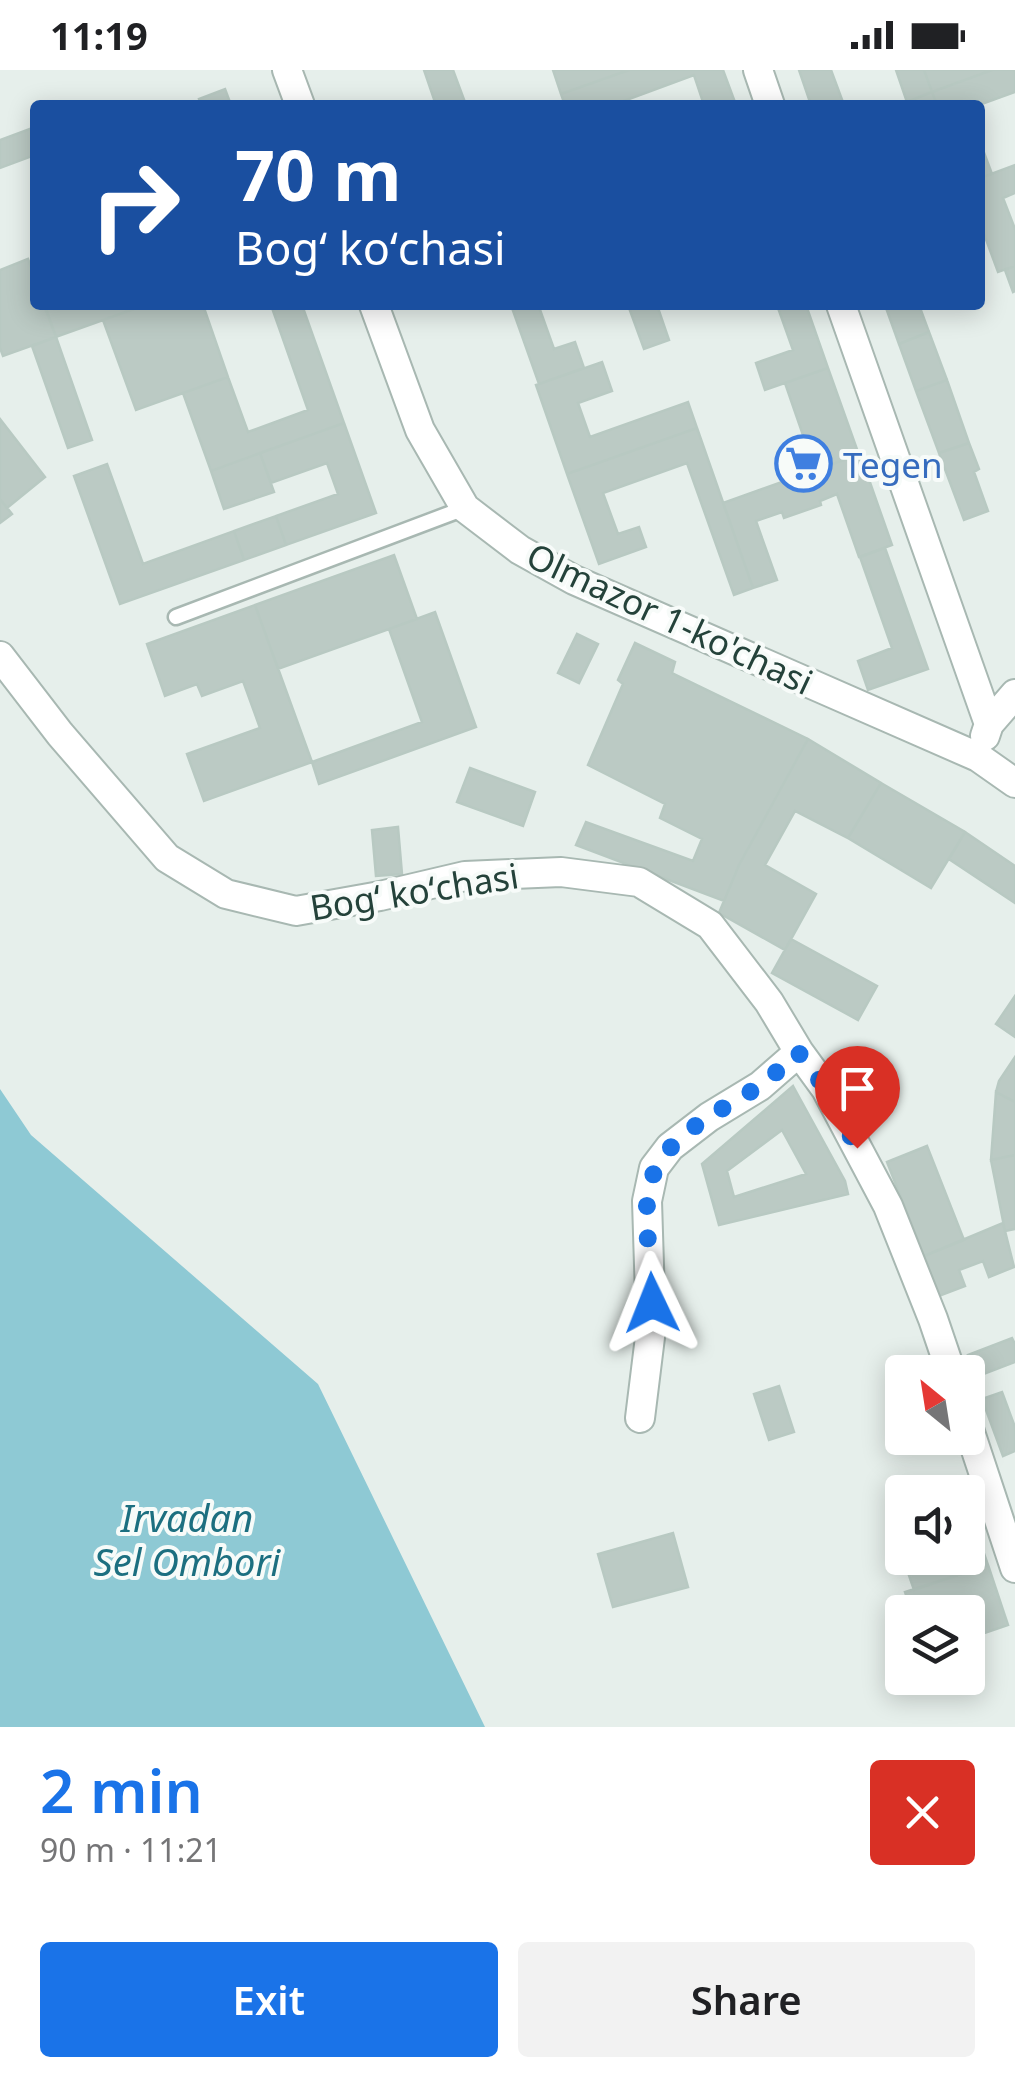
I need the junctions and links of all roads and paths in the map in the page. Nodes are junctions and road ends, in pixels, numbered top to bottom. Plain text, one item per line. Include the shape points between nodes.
1 (288, 70) edge
2 (758, 70) edge
3 (298, 100) edge
4 (768, 100) edge
5 (376, 310) edge
6 (843, 310) edge
7 (465, 508) junction
8 (176, 617) dead end
9 (0, 656) edge
10 (1015, 694) edge
11 (989, 724) junction
12 (978, 756) junction
13 (1015, 783) edge
14 (798, 1052) junction
15 (945, 1355) edge
16 (640, 1418) dead end
17 (978, 1455) edge
18 (1015, 1568) edge

1 - 3 street
2 - 4 street
5 - 7 street, Olmazor 1-ko'chasi via 420,430
6 - 11 street
7 - 8 lane
7 - 12 street, Olmazor 1-ko'chasi via 574,580
9 - 14 street, Bogʻ koʻchasi via 167,858 226,894 296,910 464,876 561,872 640,882 710,925
10 - 11 street
11 - 12 street
12 - 13 street, Olmazor 1-ko'chasi
14 - 15 street, Bogʻ koʻchasi via 826,1089 888,1206
14 - 16 street via 670,1146 654,1168 647,1201 652,1329
17 - 18 street

